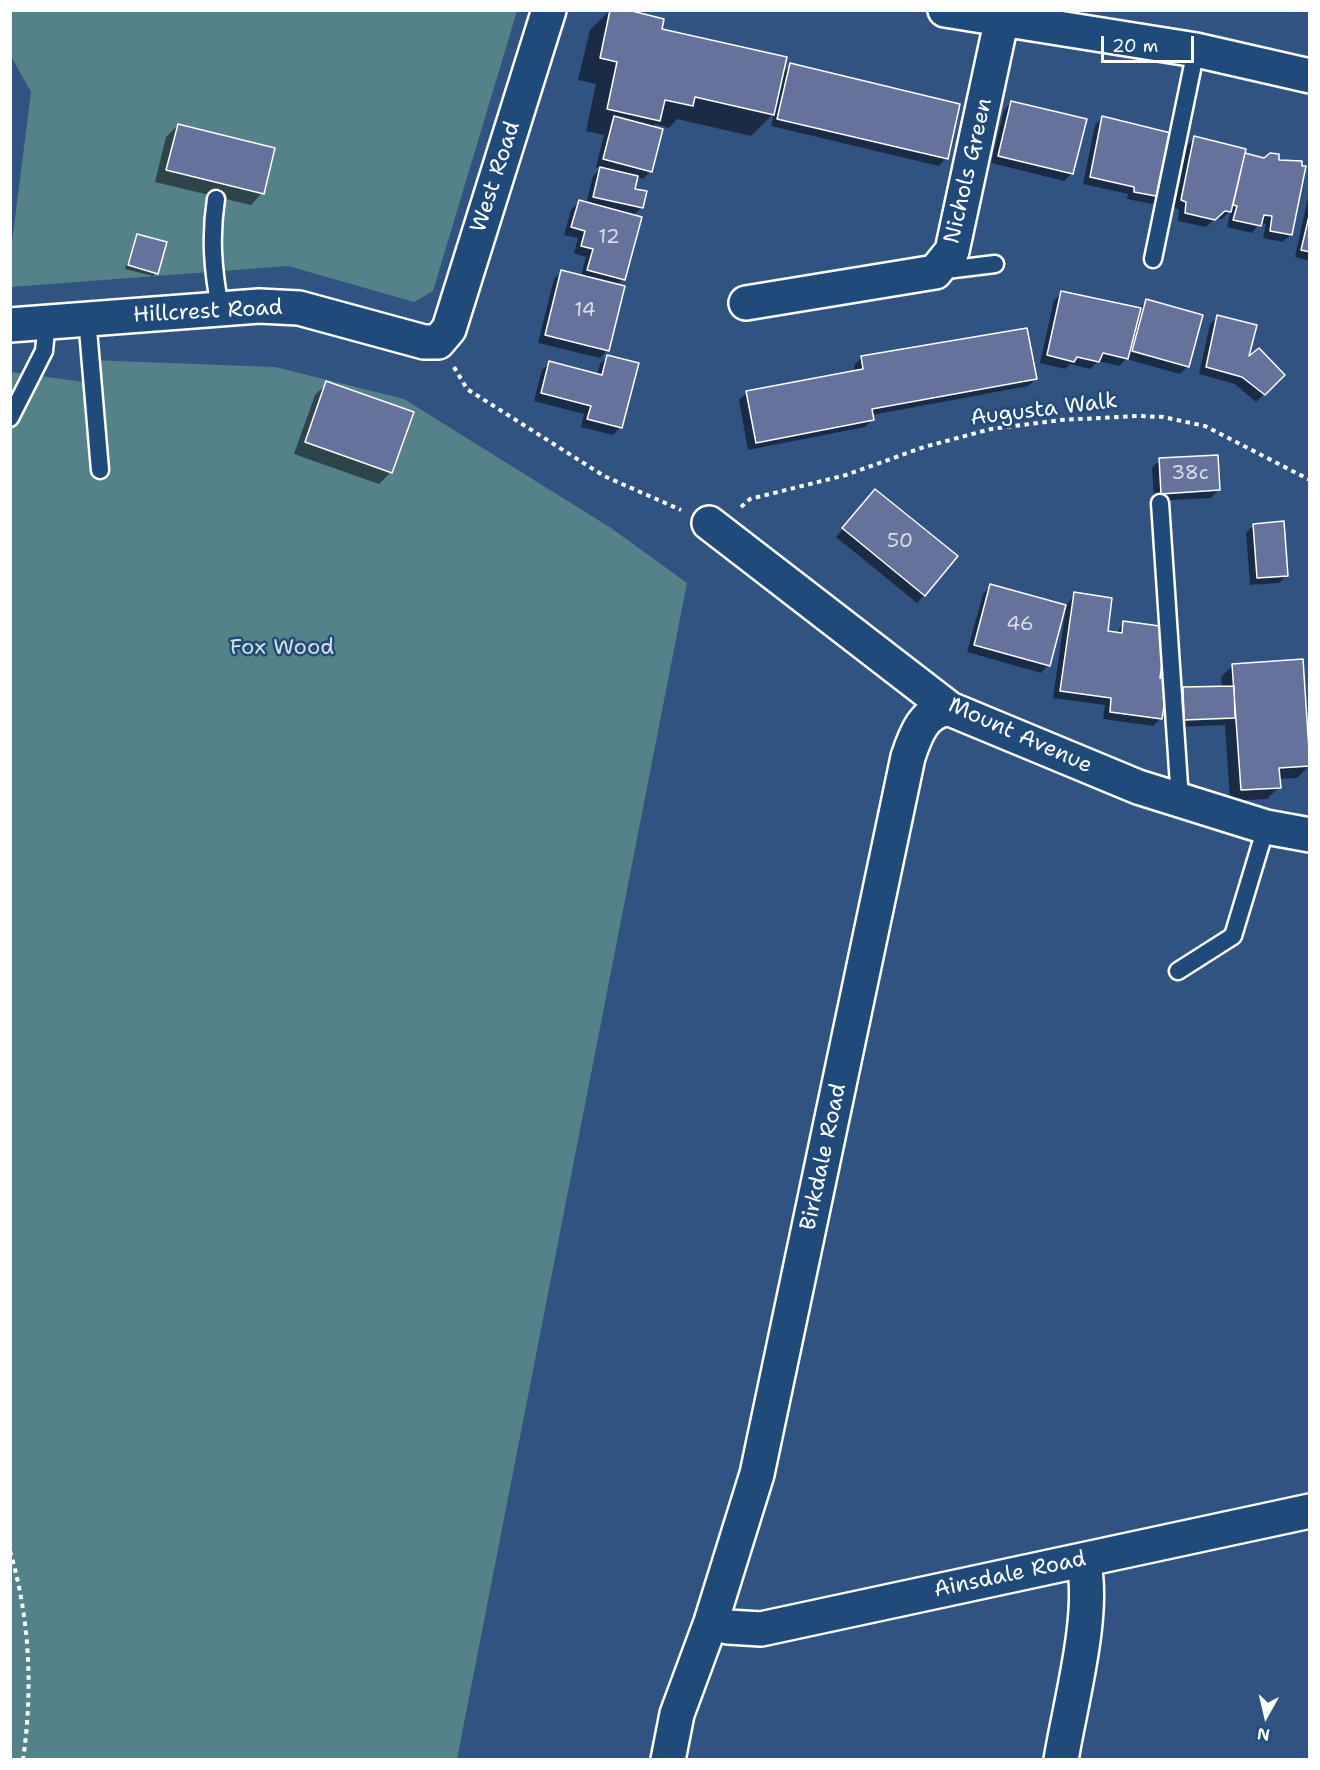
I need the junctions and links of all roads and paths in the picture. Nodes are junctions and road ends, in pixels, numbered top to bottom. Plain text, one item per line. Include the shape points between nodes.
1 (549, 10) edge
2 (953, 11) edge
3 (1002, 18) junction
4 (1196, 50) junction
5 (1308, 68) edge
6 (216, 199) dead end
7 (1153, 259) dead end
8 (995, 264) dead end
9 (935, 272) junction
10 (746, 303) dead end
11 (220, 308) junction
12 (87, 318) junction
13 (47, 322) junction
14 (10, 325) edge
15 (438, 342) junction
16 (10, 418) edge
17 (100, 470) dead end
18 (1310, 480) edge
19 (1160, 503) dead end
20 (713, 526) junction
21 (950, 709) junction
22 (1180, 800) junction
23 (1266, 827) junction
24 (1310, 835) edge
25 (1178, 971) dead end
26 (1310, 1511) edge
27 (10, 1551) edge
28 (1083, 1560) junction
29 (711, 1622) junction
30 (23, 1760) edge
31 (668, 1760) edge
32 (1060, 1760) edge

1 - 15 street, West Road via 448,328
2 - 3 street
3 - 4 street
3 - 9 street, Nichols Green via 952,251
4 - 5 street
4 - 7 lane
6 - 11 lane via 213,273
8 - 9 lane
9 - 10 street, Nichols Green
11 - 12 street, Hillcrest Road
11 - 15 street, Hillcrest Road via 299,308 424,342
12 - 13 street, Hillcrest Road
12 - 17 lane
13 - 14 street, Hillcrest Road
13 - 16 lane via 44,351
15 - 20 path via 467,389 604,476
18 - 20 path, Augusta Walk via 1205,426 1162,417 1061,420 991,429 924,447 846,475 750,499
19 - 22 lane
20 - 21 street, Mount Avenue
21 - 22 street, Mount Avenue via 1138,787
21 - 29 street, Birkdale Road via 935,711 927,719 908,757 757,1474
22 - 23 street, Mount Avenue
23 - 24 street, Mount Avenue
23 - 25 lane via 1233,936
26 - 28 street, Ainsdale Road
27 - 30 path via 22,1593 28,1643 29,1719
28 - 29 street, Ainsdale Road via 761,1629
28 - 32 street via 1088,1579 1087,1611
29 - 31 street, Birkdale Road via 678,1714

